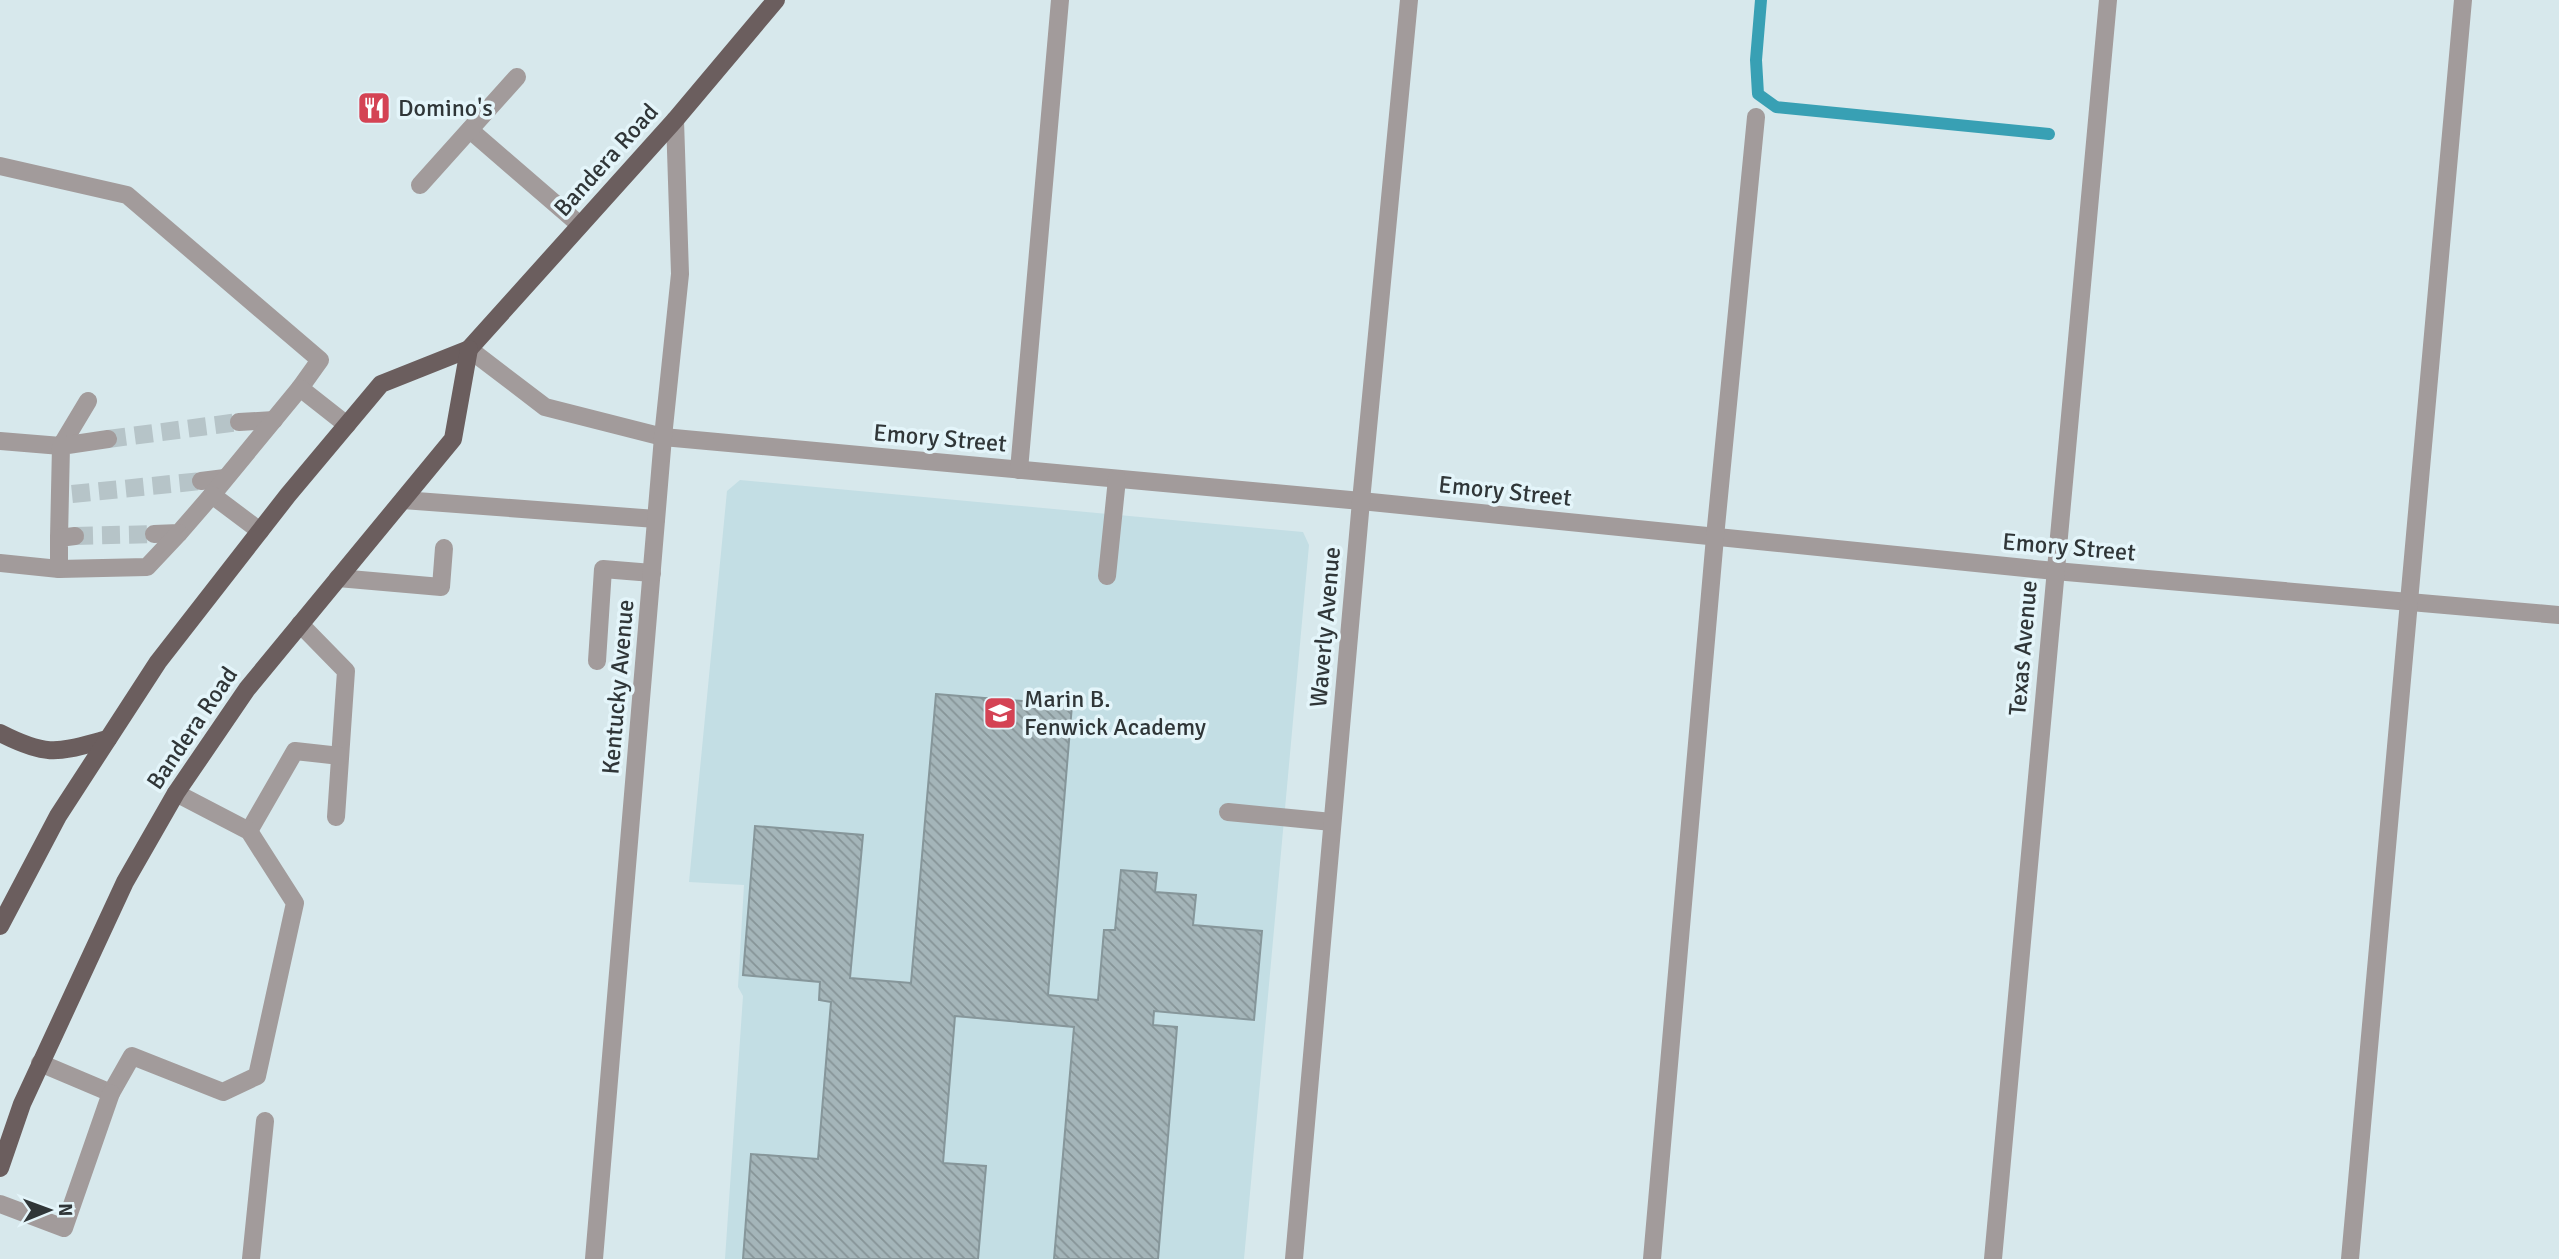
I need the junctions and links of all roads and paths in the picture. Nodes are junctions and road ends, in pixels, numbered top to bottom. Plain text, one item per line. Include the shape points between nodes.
1 (776, 0) edge
2 (1060, 0) edge
3 (1409, 0) edge
4 (2108, 0) edge
5 (2463, 0) edge
6 (517, 77) dead end
7 (1756, 117) dead end
8 (675, 120) junction
9 (470, 130) junction
10 (0, 166) edge
11 (420, 186) dead end
12 (580, 225) junction
13 (469, 349) junction
14 (300, 388) junction
15 (88, 401) dead end
16 (274, 419) junction
17 (239, 422) tunnel mouth
18 (347, 425) junction
19 (663, 437) junction
20 (108, 439) tunnel mouth
21 (0, 441) edge
22 (61, 446) junction
23 (1019, 470) junction
24 (225, 478) junction
25 (1117, 479) junction
26 (201, 481) tunnel mouth
27 (212, 495) junction
28 (403, 500) junction
29 (1361, 501) junction
30 (656, 519) junction
31 (260, 531) junction
32 (179, 533) junction
33 (154, 534) tunnel mouth
34 (1715, 537) junction
35 (444, 548) dead end
36 (0, 563) edge
37 (59, 569) junction
38 (2055, 571) junction
39 (652, 573) junction
40 (1107, 576) dead end
41 (338, 578) junction
42 (2410, 602) junction
43 (2559, 615) edge
44 (300, 624) junction
45 (597, 661) dead end
46 (0, 733) edge
47 (108, 739) junction
48 (340, 756) junction
49 (176, 793) junction
50 (1228, 812) dead end
51 (336, 817) dead end
52 (1332, 822) junction
53 (248, 831) junction
54 (0, 926) edge
55 (40, 1063) junction
56 (111, 1093) junction
57 (265, 1121) dead end
58 (0, 1168) edge
59 (0, 1204) edge
60 (251, 1259) edge
61 (594, 1259) edge
62 (1294, 1259) edge
63 (1653, 1259) edge
64 (1993, 1259) edge
65 (2350, 1259) edge

1 - 8 main road, Bandera Road
2 - 23 street
3 - 29 street, Waverly Avenue
4 - 38 street, Texas Avenue
5 - 42 street
6 - 9 street
7 - 34 street
8 - 12 main road, Bandera Road
8 - 19 street, Kentucky Avenue via 680,274
9 - 11 street
9 - 12 street
10 - 14 street via 127,195 320,360
12 - 13 main road, Bandera Road
13 - 18 main road, Bandera Road via 381,384
13 - 19 street, Emory Street via 545,407
13 - 28 main road, Bandera Road via 453,439
14 - 16 street
14 - 18 street
15 - 22 street
16 - 17 street
16 - 24 street
18 - 31 main road, Bandera Road
19 - 23 street, Emory Street
19 - 30 street, Kentucky Avenue
20 - 22 street
21 - 22 street
22 - 37 street via 67,537
23 - 25 street, Emory Street
24 - 26 street
24 - 27 street
25 - 29 street, Emory Street
25 - 40 street
27 - 31 street
27 - 32 street
28 - 30 street
28 - 41 main road, Bandera Road
29 - 34 street, Emory Street
29 - 52 street, Waverly Avenue
30 - 39 street, Kentucky Avenue
31 - 47 main road, Bandera Road via 158,662
32 - 33 street
32 - 37 street via 147,567
34 - 38 street, Emory Street
34 - 63 street
35 - 41 street via 441,587
36 - 37 street
38 - 42 street, Emory Street
38 - 64 street, Texas Avenue
39 - 45 street via 603,569
39 - 61 street, Kentucky Avenue
41 - 44 main road, Bandera Road
42 - 43 street, Emory Street
42 - 65 street
44 - 48 street via 346,671
44 - 49 main road, Bandera Road via 247,689
46 - 47 main road via 26,746 55,752
47 - 54 main road, Bandera Road via 58,816
48 - 51 street
48 - 53 street via 295,751
49 - 53 street
49 - 55 main road, Bandera Road via 125,882
50 - 52 street
52 - 62 street, Waverly Avenue
53 - 56 street via 295,903 257,1076 223,1092 132,1056
55 - 56 street
55 - 58 main road, Bandera Road
56 - 59 street via 64,1227
57 - 60 street

